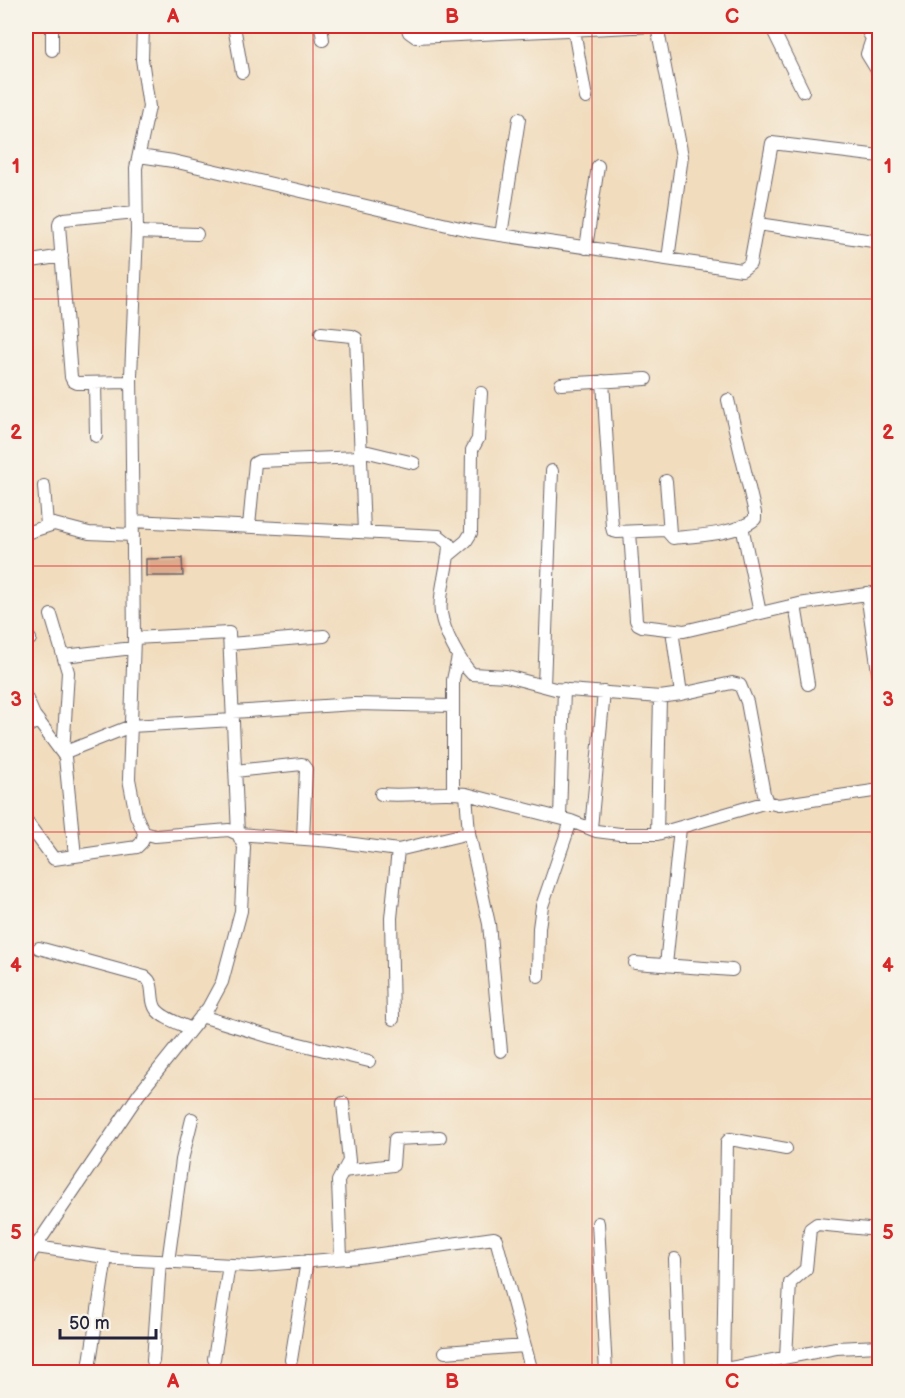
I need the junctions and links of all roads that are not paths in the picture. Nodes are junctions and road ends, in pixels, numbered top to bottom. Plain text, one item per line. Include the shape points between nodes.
1 (52, 26) edge
2 (143, 26) edge
3 (234, 26) edge
4 (321, 26) edge
5 (406, 26) edge
6 (656, 26) edge
7 (769, 26) edge
8 (865, 26) edge
9 (577, 28) edge
10 (491, 30) edge
11 (323, 40) dead end
12 (52, 50) dead end
13 (242, 72) dead end
14 (879, 75) edge
15 (803, 91) dead end
16 (586, 98) dead end
17 (519, 119) dead end
18 (139, 156) junction
19 (879, 156) edge
20 (598, 166) dead end
21 (136, 213) junction
22 (758, 224) junction
23 (137, 232) junction
24 (197, 234) dead end
25 (501, 235) junction
26 (879, 242) edge
27 (586, 248) junction
28 (62, 256) junction
29 (668, 259) junction
30 (26, 262) edge
31 (321, 333) dead end
32 (646, 379) dead end
33 (603, 381) junction
34 (131, 382) junction
35 (95, 383) junction
36 (561, 384) dead end
37 (482, 393) dead end
38 (728, 400) dead end
39 (96, 436) dead end
40 (360, 453) junction
41 (414, 463) dead end
42 (552, 471) dead end
43 (666, 481) dead end
44 (44, 486) dead end
45 (133, 521) junction
46 (47, 525) junction
47 (249, 526) junction
48 (742, 526) junction
49 (364, 532) junction
50 (630, 532) junction
51 (26, 533) edge
52 (670, 533) junction
53 (133, 535) junction
54 (449, 555) junction
55 (873, 592) edge
56 (795, 605) junction
57 (760, 613) junction
58 (51, 615) dead end
59 (672, 630) junction
60 (324, 636) dead end
61 (134, 643) junction
62 (230, 644) junction
63 (64, 656) junction
64 (458, 657) junction
65 (808, 684) dead end
66 (544, 686) junction
67 (879, 686) edge
68 (564, 689) junction
69 (604, 692) junction
70 (681, 694) junction
71 (26, 697) edge
72 (660, 697) junction
73 (453, 706) junction
74 (233, 716) junction
75 (38, 720) junction
76 (131, 726) junction
77 (26, 728) edge
78 (63, 753) junction
79 (235, 771) junction
80 (879, 790) edge
81 (460, 793) junction
82 (381, 795) dead end
83 (767, 802) junction
84 (566, 819) junction
85 (26, 821) edge
86 (591, 828) junction
87 (680, 828) junction
88 (144, 833) junction
89 (470, 833) junction
90 (238, 834) junction
91 (657, 834) junction
92 (303, 839) junction
93 (398, 850) junction
94 (75, 856) junction
95 (39, 948) dead end
96 (635, 963) dead end
97 (666, 965) junction
98 (732, 970) dead end
99 (538, 976) dead end
100 (201, 1016) junction
101 (393, 1019) dead end
102 (191, 1029) junction
103 (501, 1051) dead end
104 (369, 1061) dead end
105 (343, 1103) dead end
106 (192, 1119) dead end
107 (440, 1137) dead end
108 (786, 1149) dead end
109 (344, 1171) junction
110 (598, 1223) dead end
111 (36, 1247) junction
112 (106, 1257) junction
113 (341, 1258) junction
114 (675, 1259) dead end
115 (164, 1261) junction
116 (307, 1261) junction
117 (229, 1264) junction
118 (26, 1266) edge
119 (879, 1266) edge
120 (525, 1346) junction
121 (879, 1346) edge
122 (445, 1352) dead end
123 (786, 1356) junction
124 (214, 1359) dead end
125 (291, 1360) dead end
126 (153, 1361) dead end
127 (90, 1362) dead end
128 (723, 1369) junction
129 (532, 1372) edge
130 (606, 1372) edge
131 (679, 1372) edge
132 (709, 1372) edge

1 - 12 street
2 - 18 street via 142,59 148,107
3 - 13 street
4 - 11 street
5 - 10 street via 416,38
6 - 9 street
6 - 29 street via 682,156
7 - 15 street
8 - 14 street via 872,39 867,54
9 - 10 street
9 - 16 street
17 - 25 street
18 - 21 street
18 - 25 street
19 - 22 street via 772,143
20 - 27 street
21 - 23 street
21 - 28 street via 60,221
22 - 26 street
22 - 29 street via 750,264 742,270
23 - 24 street
23 - 34 street
25 - 27 street
27 - 29 street
28 - 30 street
28 - 35 street via 71,377 77,383
31 - 40 street via 356,338
32 - 33 street
33 - 36 street
33 - 50 street via 612,527 613,531
34 - 35 street
34 - 45 street
35 - 39 street
37 - 54 street via 478,439 472,450 471,534
38 - 48 street via 755,513 755,519
40 - 41 street
40 - 47 street via 255,463
40 - 49 street
42 - 66 street
43 - 52 street
44 - 46 street
45 - 47 street
45 - 53 street
46 - 51 street
46 - 53 street via 62,525 88,534
47 - 49 street
48 - 52 street via 673,538
48 - 57 street
49 - 54 street via 439,536 449,544
50 - 52 street
50 - 59 street via 636,620 642,626
53 - 61 street
54 - 64 street via 441,613
55 - 56 street
55 - 67 street
56 - 57 street
56 - 65 street
57 - 59 street via 684,631
58 - 63 street
59 - 70 street
60 - 62 street
61 - 62 street via 229,633
61 - 63 street
61 - 76 street
62 - 74 street
63 - 78 street via 68,682
64 - 66 street via 472,675 506,676
64 - 73 street
66 - 68 street
68 - 69 street
68 - 84 street
69 - 72 street
69 - 86 street
70 - 72 street
70 - 83 street via 732,682 740,685
71 - 75 street
72 - 91 street
73 - 74 street via 354,704
73 - 81 street
74 - 76 street
74 - 79 street
75 - 77 street
75 - 78 street
76 - 78 street
76 - 88 street via 129,779
78 - 94 street
79 - 90 street
79 - 92 street via 302,764 306,769
80 - 83 street via 777,805
81 - 82 street
81 - 84 street
81 - 89 street
83 - 87 street
84 - 86 street
84 - 99 street via 542,906
85 - 94 street via 54,859
86 - 91 street via 608,833
87 - 91 street
87 - 97 street
88 - 90 street via 155,836 229,830
88 - 94 street via 137,847
89 - 93 street
89 - 103 street via 489,924
90 - 92 street
90 - 100 street via 244,847 241,911 222,982
92 - 93 street
93 - 101 street via 391,918
95 - 102 street via 145,977 152,985 153,1003 159,1013
96 - 97 street
97 - 98 street
100 - 102 street
100 - 104 street
102 - 111 street via 139,1094
105 - 109 street via 349,1161
106 - 115 street
107 - 109 street via 395,1139 393,1166
108 - 128 street via 730,1139 727,1142
109 - 113 street via 338,1181
110 - 130 street
111 - 112 street
111 - 118 street
112 - 115 street
112 - 127 street
113 - 116 street
113 - 120 street via 494,1238
114 - 131 street
115 - 117 street
115 - 126 street
116 - 117 street
116 - 125 street
117 - 124 street
119 - 123 street via 879,1232 875,1228 813,1226 806,1269 790,1283
120 - 122 street
120 - 129 street
121 - 123 street
123 - 128 street
128 - 132 street

